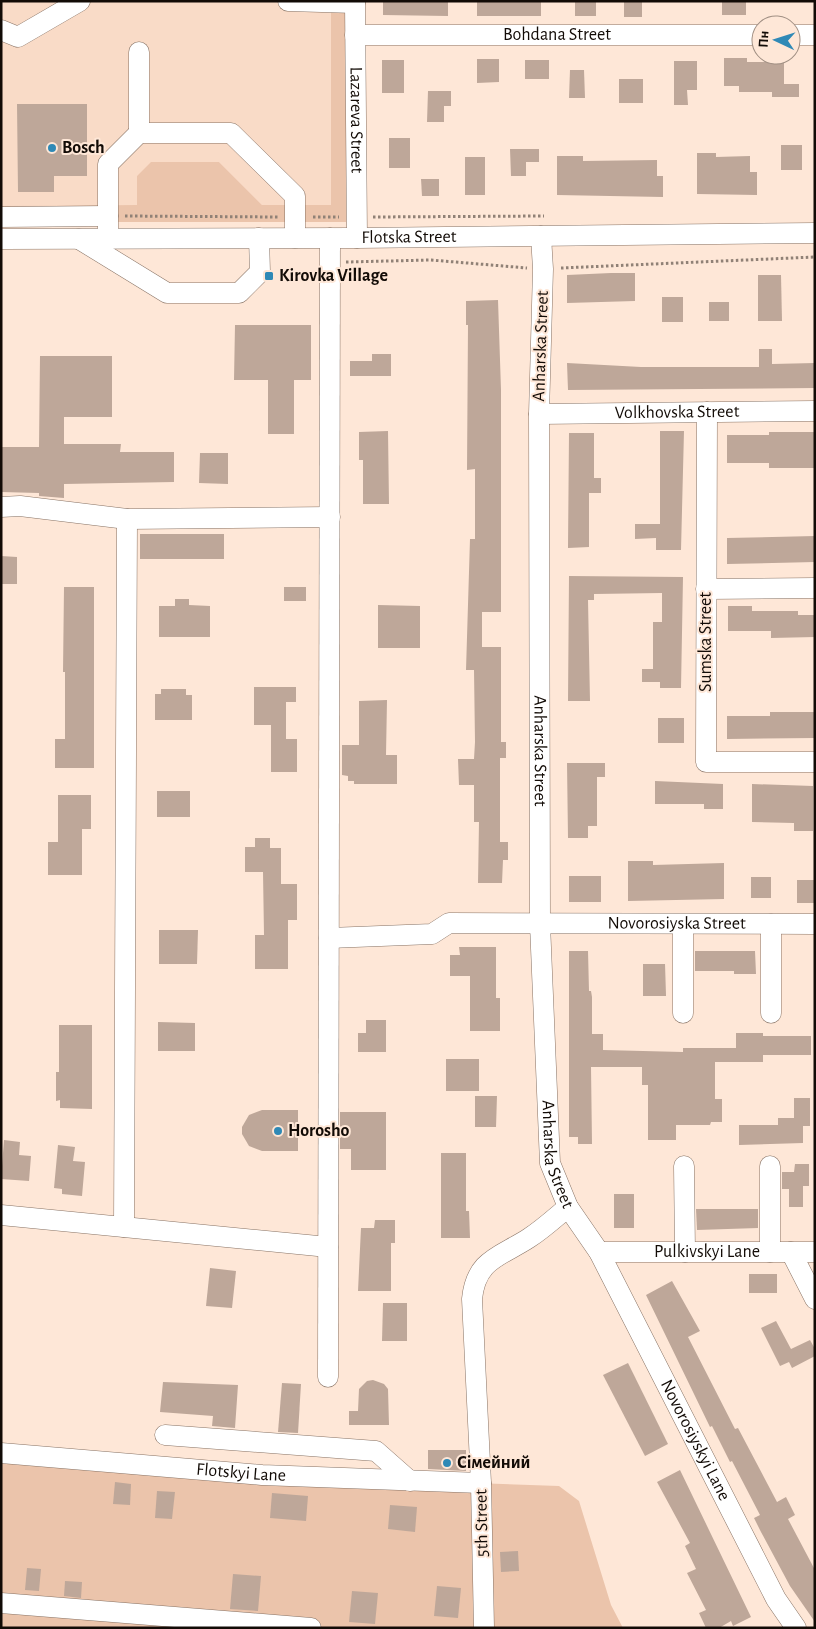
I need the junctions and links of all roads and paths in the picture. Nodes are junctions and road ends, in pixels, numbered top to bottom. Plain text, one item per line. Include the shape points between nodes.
1 (80, 1) edge
2 (288, 1) edge
3 (355, 2) edge
4 (1, 30) edge
5 (355, 35) junction
6 (751, 35) edge
7 (801, 35) edge
8 (815, 35) edge
9 (139, 52) dead end
10 (139, 133) junction
11 (108, 216) junction
12 (1, 217) edge
13 (295, 217) junction
14 (356, 217) junction
15 (815, 234) edge
16 (541, 236) junction
17 (259, 238) junction
18 (295, 238) junction
19 (330, 238) junction
20 (357, 238) junction
21 (1, 239) edge
22 (79, 239) junction
23 (108, 239) junction
24 (815, 257) edge
25 (330, 262) junction
26 (543, 269) junction
27 (815, 411) edge
28 (707, 412) junction
29 (540, 414) junction
30 (1, 508) edge
31 (330, 517) junction
32 (127, 519) junction
33 (815, 588) edge
34 (706, 589) junction
35 (815, 762) edge
36 (540, 924) junction
37 (683, 924) junction
38 (771, 924) junction
39 (815, 924) edge
40 (329, 938) junction
41 (684, 1013) dead end
42 (771, 1013) dead end
43 (684, 1166) dead end
44 (770, 1166) dead end
45 (568, 1206) junction
46 (1, 1215) edge
47 (124, 1227) junction
48 (328, 1247) junction
49 (599, 1252) junction
50 (685, 1252) junction
51 (770, 1252) junction
52 (791, 1252) junction
53 (815, 1252) edge
54 (815, 1299) edge
55 (328, 1376) dead end
56 (165, 1435) dead end
57 (264, 1442) junction
58 (1, 1453) edge
59 (262, 1475) junction
60 (410, 1481) junction
61 (481, 1483) junction
62 (1, 1603) edge
63 (311, 1628) edge
64 (484, 1628) edge
65 (796, 1628) edge

1 - 4 street via 18,37
2 - 3 street
3 - 5 street, Lazareva Street
5 - 6 street, Bohdana Street
5 - 14 street, Lazareva Street
7 - 8 street
9 - 10 street
10 - 11 street via 108,164
10 - 13 street via 231,133 295,196
11 - 12 street
11 - 13 path
11 - 23 street
13 - 14 path
13 - 18 street
14 - 20 street, Lazareva Street
15 - 16 street, Flotska Street
16 - 20 street, Flotska Street
16 - 26 street, Anharska Street
17 - 18 street, Flotska Street
17 - 22 street via 260,272 239,293 167,293
17 - 23 street, Flotska Street
18 - 19 street, Flotska Street
19 - 20 street, Flotska Street
19 - 25 street
21 - 22 street, Flotska Street
22 - 23 street, Flotska Street
24 - 26 path
25 - 26 path via 431,260
25 - 31 street
26 - 29 street, Anharska Street
27 - 28 street, Volkhovska Street
28 - 29 street, Volkhovska Street
28 - 34 street, Sumska Street
29 - 36 street, Anharska Street
30 - 32 street via 20,506
31 - 32 street
31 - 40 street
32 - 47 street
33 - 34 street
34 - 35 street, Sumska Street via 706,762
36 - 37 street, Novorosiyska Street
36 - 40 street, Novorosiyska Street via 449,923 432,934
36 - 45 street, Anharska Street via 550,1163
37 - 38 street, Novorosiyska Street
37 - 41 street
38 - 39 street, Novorosiyska Street
38 - 42 street
40 - 48 street
43 - 50 street
44 - 51 street
45 - 49 street, Anharska Street
45 - 61 street, 5th Street via 530,1238 496,1256 481,1268 473,1282
46 - 47 street
47 - 48 street
48 - 55 street
49 - 50 street, Pulkivskyi Lane
49 - 65 street, Novorosiyskyi Lane via 776,1599
50 - 51 street, Pulkivskyi Lane
51 - 52 street, Pulkivskyi Lane
52 - 53 street, Pulkivskyi Lane
52 - 54 street
56 - 57 street
57 - 59 street
57 - 60 street via 376,1451
58 - 59 street, Flotskyi Lane
59 - 60 street, Flotskyi Lane
60 - 61 street, Flotskyi Lane
61 - 64 street, 5th Street
62 - 63 street

